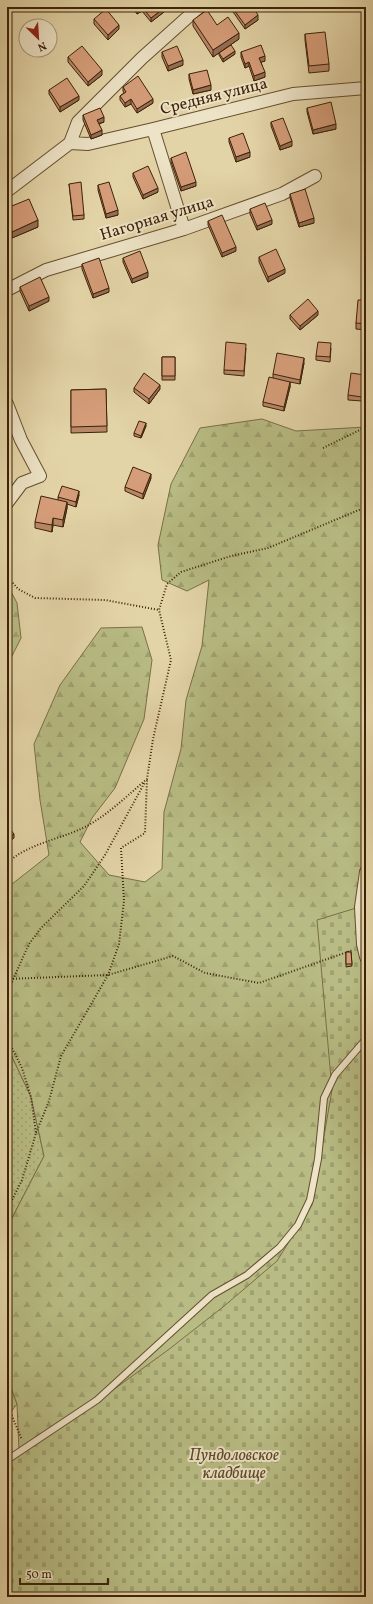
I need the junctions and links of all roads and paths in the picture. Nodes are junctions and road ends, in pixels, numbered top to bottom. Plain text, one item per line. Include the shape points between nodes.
1 (199, 7) edge
2 (366, 88) edge
3 (153, 129) junction
4 (70, 143) junction
5 (315, 176) dead end
6 (7, 191) edge
7 (184, 228) junction
8 (7, 290) edge
9 (7, 404) edge
10 (366, 428) edge
11 (323, 448) dead end
12 (7, 503) edge
13 (366, 507) edge
14 (7, 576) edge
15 (160, 610) junction
16 (147, 779) junction
17 (7, 864) edge
18 (366, 872) edge
19 (363, 944) junction
20 (366, 957) edge
21 (108, 975) junction
22 (7, 979) edge
23 (13, 979) junction
24 (7, 992) edge
25 (366, 1039) edge
26 (7, 1045) edge
27 (36, 1133) junction
28 (7, 1210) edge
29 (7, 1404) edge
30 (26, 1448) junction
31 (7, 1460) edge

1 - 4 street via 142,58 78,122
2 - 3 street, Средняя улица via 293,94
3 - 4 street, Средняя улица via 88,144
3 - 7 street
4 - 6 street
5 - 7 street, Нагорная улица via 282,194
7 - 8 street, Нагорная улица via 46,270
9 - 12 street via 21,440 40,476 22,483
10 - 11 path
13 - 15 path via 268,548 230,556 181,572 167,584
14 - 15 path via 18,589 35,598 105,600
15 - 16 path via 171,660 153,739
16 - 17 path via 91,824 13,857
16 - 21 path via 145,833 121,848 124,901 119,944
16 - 23 path via 105,855 84,886 41,928 29,944
18 - 19 street via 361,907
19 - 20 street
19 - 21 path via 354,950 259,983 205,973 173,956
21 - 23 path
21 - 27 path via 61,1056 49,1101
22 - 23 path
23 - 24 path
25 - 30 lane via 335,1075 324,1098 318,1159 310,1200 298,1225 280,1247 247,1275 212,1295 97,1400
26 - 27 path via 12,1048 22,1068 31,1096
27 - 28 path via 22,1180
29 - 30 path
30 - 31 lane

